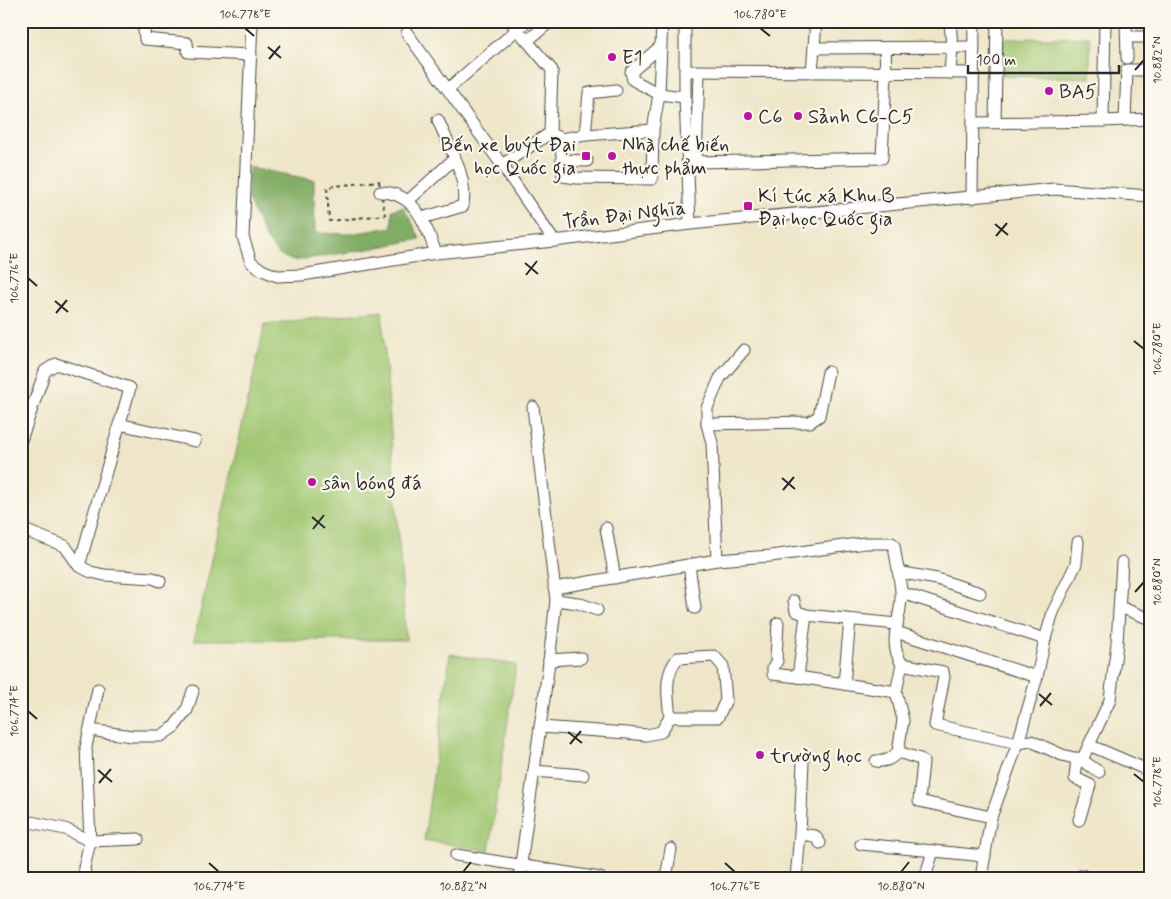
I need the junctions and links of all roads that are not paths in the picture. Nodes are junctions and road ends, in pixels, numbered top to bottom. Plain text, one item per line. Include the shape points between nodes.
1 (143, 21) edge
2 (252, 21) edge
3 (527, 21) edge
4 (551, 21) edge
5 (662, 21) edge
6 (685, 21) edge
7 (816, 21) edge
8 (950, 21) edge
9 (974, 21) edge
10 (997, 21) edge
11 (1105, 21) edge
12 (1126, 21) edge
13 (514, 26) edge
14 (407, 33) dead end
15 (1127, 37) junction
16 (1150, 37) edge
17 (527, 41) junction
18 (660, 46) junction
19 (952, 47) junction
20 (974, 47) junction
21 (814, 48) junction
22 (885, 48) junction
23 (252, 54) junction
24 (1105, 57) junction
25 (1127, 58) junction
26 (1127, 70) junction
27 (1150, 70) edge
28 (685, 71) junction
29 (812, 72) junction
30 (698, 73) junction
31 (950, 73) junction
32 (974, 73) junction
33 (886, 74) junction
34 (448, 89) junction
35 (616, 90) dead end
36 (658, 94) junction
37 (685, 97) junction
38 (1150, 119) edge
39 (438, 120) dead end
40 (1125, 120) junction
41 (1103, 121) junction
42 (995, 122) junction
43 (973, 123) junction
44 (652, 130) junction
45 (550, 133) junction
46 (585, 136) junction
47 (561, 139) junction
48 (454, 159) junction
49 (562, 160) junction
50 (587, 161) dead end
51 (502, 164) junction
52 (380, 192) road end
53 (1150, 196) edge
54 (972, 198) junction
55 (408, 201) junction
56 (422, 218) junction
57 (690, 224) junction
58 (554, 242) junction
59 (436, 254) junction
60 (744, 350) dead end
61 (828, 372) dead end
62 (533, 406) dead end
63 (119, 424) junction
64 (707, 424) junction
65 (21, 440) edge
66 (195, 441) dead end
67 (606, 528) dead end
68 (21, 529) edge
69 (1078, 542) dead end
70 (718, 560) junction
71 (1122, 562) dead end
72 (689, 565) junction
73 (79, 566) junction
74 (898, 572) junction
75 (615, 578) junction
76 (160, 581) dead end
77 (980, 592) dead end
78 (902, 593) junction
79 (555, 594) junction
80 (794, 601) dead end
81 (1120, 607) junction
82 (695, 608) dead end
83 (598, 610) dead end
84 (806, 615) junction
85 (1150, 619) edge
86 (850, 620) junction
87 (778, 628) dead end
88 (897, 628) junction
89 (1045, 639) junction
90 (581, 658) dead end
91 (549, 660) junction
92 (902, 664) junction
93 (798, 677) junction
94 (1037, 677) junction
95 (844, 684) junction
96 (98, 689) dead end
97 (193, 691) dead end
98 (896, 692) junction
99 (670, 716) junction
100 (540, 727) junction
101 (90, 730) junction
102 (1018, 743) junction
103 (1089, 744) junction
104 (898, 752) junction
105 (1080, 759) junction
106 (803, 761) dead end
107 (876, 761) dead end
108 (534, 771) junction
109 (1150, 771) edge
110 (1099, 772) dead end
111 (583, 775) dead end
112 (991, 817) junction
113 (21, 820) edge
114 (1079, 820) dead end
115 (800, 834) junction
116 (138, 839) dead end
117 (90, 841) junction
118 (820, 843) dead end
119 (861, 844) dead end
120 (671, 849) dead end
121 (933, 851) junction
122 (456, 854) dead end
123 (985, 856) junction
124 (520, 864) junction
125 (580, 876) edge
126 (86, 878) edge
127 (519, 878) edge
128 (600, 878) edge
129 (666, 878) edge
130 (796, 878) edge
131 (925, 878) edge
132 (981, 878) edge

1 - 23 street via 145,39 187,43 188,52
2 - 23 street, Trần Đại Nghĩa
3 - 13 street
4 - 17 street
5 - 18 street
6 - 28 street
7 - 21 street
8 - 19 street
9 - 20 street
10 - 42 street
11 - 24 street
12 - 15 street
13 - 17 street
13 - 34 street
14 - 34 street
15 - 16 street
15 - 25 street
17 - 45 street via 552,70
18 - 36 street
18 - 36 street via 631,72 633,80
19 - 20 street
19 - 22 street
19 - 31 street
20 - 32 street
21 - 22 street
21 - 29 street
22 - 33 street
23 - 59 street, Trần Đại Nghĩa via 243,236 251,262 278,276 302,275
24 - 25 street
24 - 41 street
25 - 26 street
26 - 27 street
26 - 40 street
28 - 30 street
28 - 37 street
29 - 30 street
29 - 33 street
30 - 33 street via 696,162 882,158
31 - 32 street
31 - 33 street
32 - 43 street
34 - 51 street
35 - 46 street via 589,94
36 - 37 street
36 - 44 street
37 - 57 street
38 - 40 street
39 - 48 street
40 - 41 street
41 - 42 street
42 - 43 street
43 - 54 street
44 - 46 street
44 - 49 street via 652,179 563,176
45 - 47 street
45 - 51 street
46 - 47 street
47 - 49 street
48 - 55 street
48 - 56 street via 462,174 463,206
49 - 50 street
51 - 58 street
52 - 55 street
53 - 54 street, Trần Đại Nghĩa via 1054,189
54 - 57 street, Trần Đại Nghĩa
55 - 56 street
56 - 59 street
57 - 58 street, Trần Đại Nghĩa
58 - 59 street, Trần Đại Nghĩa
60 - 64 street via 720,378 707,408
61 - 64 street via 819,416 810,422
62 - 79 street
63 - 65 street via 130,388 56,364 45,371
63 - 66 street
63 - 73 street
64 - 70 street via 712,443
67 - 75 street
68 - 73 street via 65,546
69 - 89 street via 1076,564 1053,612
70 - 72 street
70 - 74 street via 865,543 892,543
71 - 81 street
72 - 75 street
72 - 82 street
73 - 76 street via 104,575
74 - 77 street
74 - 78 street
75 - 79 street
78 - 88 street
78 - 89 street
79 - 83 street
79 - 91 street
80 - 84 street via 796,612
81 - 85 street
81 - 103 street via 1110,700
84 - 86 street
84 - 93 street
86 - 88 street
86 - 95 street
87 - 93 street via 777,661 773,674
88 - 92 street via 894,642
88 - 94 street
89 - 94 street
90 - 91 street
91 - 100 street
92 - 98 street
92 - 102 street via 943,672 935,725
93 - 95 street
94 - 102 street
95 - 98 street
96 - 101 street
97 - 101 street via 187,710 174,728 161,736
98 - 104 street via 903,720
99 - 99 street via 718,717 726,700 723,666 714,656 678,658 674,662 668,678
99 - 100 street via 661,732 646,736
100 - 108 street
101 - 117 street via 86,747
102 - 105 street via 1032,741 1062,755
102 - 112 street
103 - 105 street
103 - 109 street
104 - 107 street via 885,762
104 - 112 street via 923,762 919,801
105 - 110 street
105 - 114 street via 1075,778 1090,785
106 - 115 street
108 - 111 street
108 - 124 street
112 - 123 street
113 - 117 street via 65,829
115 - 118 street via 815,836
115 - 130 street
116 - 117 street
117 - 126 street via 84,868
119 - 121 street
120 - 129 street
121 - 123 street
121 - 131 street
122 - 124 street
123 - 132 street
124 - 125 street
124 - 127 street
125 - 128 street

